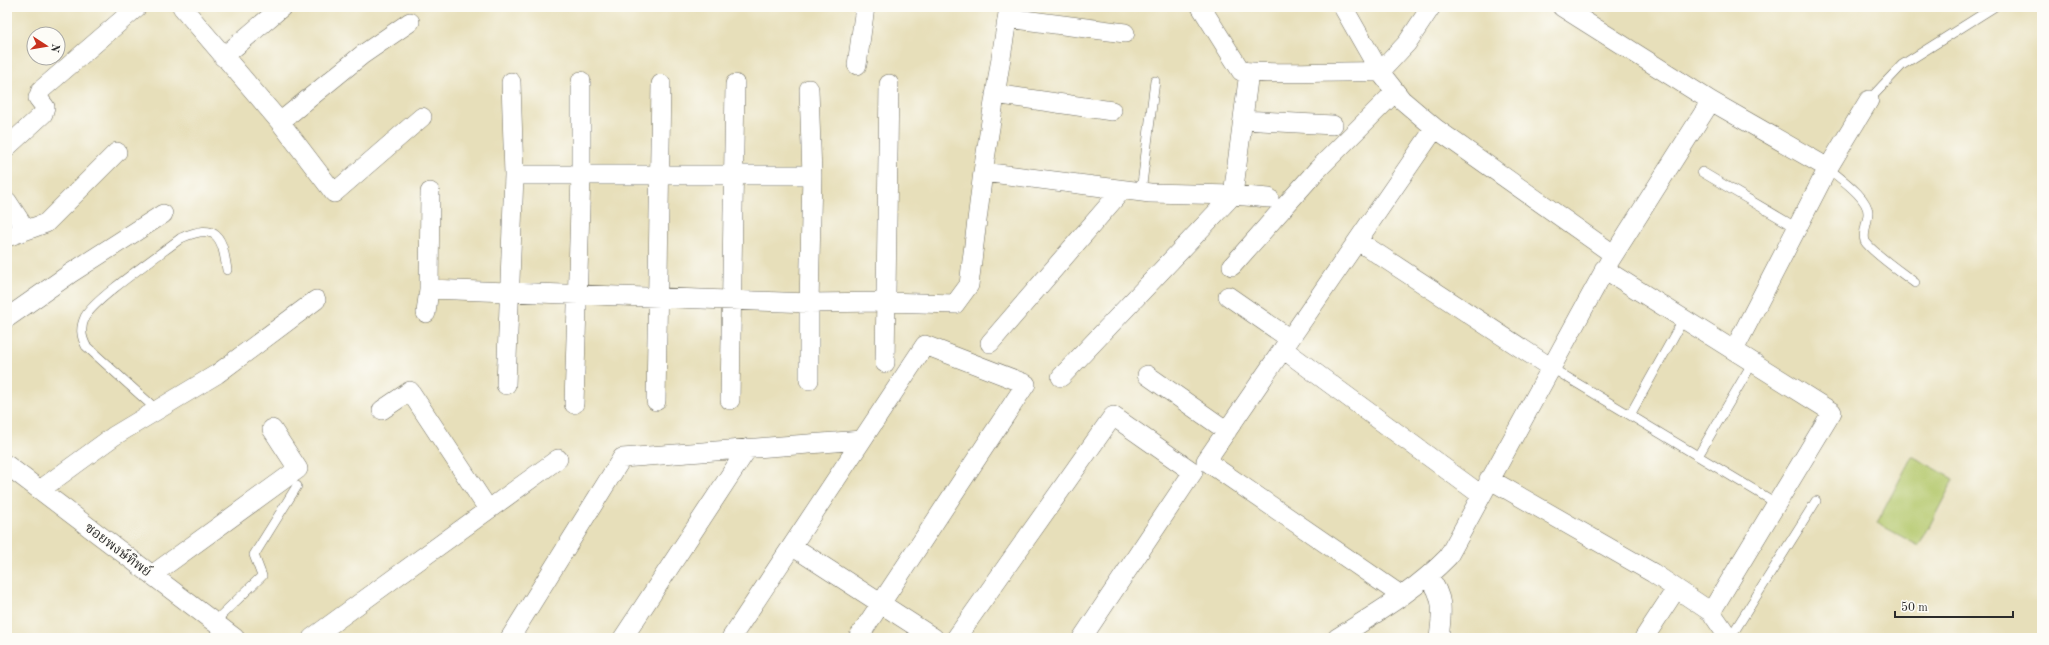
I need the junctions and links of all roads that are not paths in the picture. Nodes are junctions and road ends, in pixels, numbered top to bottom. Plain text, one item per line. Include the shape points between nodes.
1 (137, 7) edge
2 (182, 7) edge
3 (282, 7) edge
4 (865, 7) edge
5 (1201, 7) edge
6 (1343, 7) edge
7 (1431, 7) edge
8 (1562, 7) edge
9 (1994, 7) edge
10 (1009, 12) edge
11 (410, 22) dead end
12 (1125, 33) dead end
13 (223, 57) junction
14 (857, 65) dead end
15 (1249, 72) junction
16 (1380, 72) junction
17 (581, 81) dead end
18 (1155, 81) dead end
19 (511, 82) dead end
20 (660, 84) dead end
21 (735, 84) dead end
22 (889, 84) dead end
23 (809, 89) dead end
24 (1395, 92) junction
25 (995, 94) junction
26 (1869, 100) joint
27 (1711, 101) junction
28 (1112, 110) dead end
29 (422, 117) dead end
30 (1243, 120) junction
31 (280, 122) junction
32 (1333, 125) dead end
33 (1435, 128) junction
34 (7, 147) edge
35 (117, 152) dead end
36 (1828, 168) junction
37 (983, 172) junction
38 (1702, 172) dead end
39 (514, 175) junction
40 (581, 175) junction
41 (812, 175) junction
42 (659, 176) junction
43 (733, 176) junction
44 (1122, 190) junction
45 (430, 192) dead end
46 (1141, 192) junction
47 (1233, 195) junction
48 (1269, 198) dead end
49 (7, 201) edge
50 (163, 214) dead end
51 (1797, 228) junction
52 (26, 230) junction
53 (7, 237) edge
54 (1358, 241) junction
55 (1609, 262) junction
56 (1232, 266) dead end
57 (227, 270) dead end
58 (1915, 283) dead end
59 (429, 289) junction
60 (509, 292) junction
61 (577, 294) junction
62 (1228, 296) dead end
63 (656, 297) junction
64 (316, 300) dead end
65 (731, 300) junction
66 (884, 302) junction
67 (809, 303) junction
68 (426, 313) dead end
69 (7, 318) edge
70 (1684, 318) junction
71 (990, 343) dead end
72 (1286, 344) junction
73 (1734, 350) junction
74 (885, 362) dead end
75 (1753, 362) junction
76 (1550, 367) junction
77 (1148, 375) dead end
78 (1061, 377) dead end
79 (809, 380) dead end
80 (506, 385) dead end
81 (730, 400) dead end
82 (656, 401) dead end
83 (574, 404) dead end
84 (157, 410) junction
85 (382, 410) dead end
86 (1630, 415) junction
87 (272, 429) dead end
88 (1227, 431) junction
89 (862, 440) junction
90 (748, 448) junction
91 (1698, 456) junction
92 (558, 459) dead end
93 (7, 465) edge
94 (297, 486) dead end
95 (1485, 487) junction
96 (40, 490) junction
97 (1816, 502) dead end
98 (1776, 503) junction
99 (488, 509) junction
100 (792, 546) junction
101 (152, 575) junction
102 (1429, 577) junction
103 (1676, 589) junction
104 (1402, 596) junction
105 (882, 604) junction
106 (1711, 612) junction
107 (214, 622) junction
108 (231, 637) edge
109 (312, 638) edge
110 (510, 638) edge
111 (623, 638) edge
112 (731, 638) edge
113 (858, 638) edge
114 (934, 638) edge
115 (956, 638) edge
116 (1082, 638) edge
117 (1336, 638) edge
118 (1439, 638) edge
119 (1644, 638) edge
120 (1729, 638) edge

1 - 34 street via 41,90 38,98 45,107 43,114
2 - 13 street
3 - 13 street
4 - 14 street
5 - 15 street via 1241,71
6 - 16 street
7 - 16 street via 1407,43
8 - 27 street
9 - 26 lane via 1902,65
10 - 12 street
10 - 25 street
11 - 31 street via 362,55
13 - 31 street
15 - 16 street
15 - 30 street
16 - 24 street
17 - 40 street
18 - 46 lane
19 - 39 street
20 - 42 street
21 - 43 street
22 - 66 street
23 - 41 street
24 - 33 street
24 - 56 street via 1317,170
25 - 28 street
25 - 37 street
26 - 36 street
27 - 36 street
27 - 55 street
29 - 31 street via 334,193
30 - 32 street
30 - 47 street
33 - 54 street
33 - 55 street
35 - 52 street via 46,223
36 - 51 street
36 - 58 lane via 1858,194 1865,205 1868,213 1865,241
37 - 44 street
37 - 66 street via 969,285 955,304
38 - 51 lane
39 - 40 street
39 - 60 street
40 - 42 street
40 - 61 street
41 - 43 street
41 - 67 street
42 - 43 street
42 - 63 street
43 - 65 street
44 - 46 street
44 - 71 street
45 - 59 street
46 - 47 street
47 - 48 street
47 - 78 street
49 - 52 street
50 - 69 street
51 - 73 street
52 - 53 street
54 - 72 street
54 - 76 street
55 - 70 street
55 - 76 street
57 - 84 lane via 223,243 213,234 205,231 195,232 181,238 105,296 85,316 81,326 86,346
59 - 60 street
59 - 68 street
60 - 61 street
60 - 80 street
61 - 63 street
61 - 83 street
62 - 72 street
63 - 65 street
63 - 82 street
64 - 84 street via 217,374
65 - 67 street
65 - 81 street
66 - 67 street
66 - 74 street
67 - 79 street
70 - 73 street
70 - 86 lane
72 - 88 street
72 - 95 street
73 - 75 street
75 - 91 lane
75 - 98 street via 1832,412
76 - 86 lane
76 - 95 street
77 - 88 street
84 - 96 street via 114,436
85 - 99 street via 410,391
86 - 91 lane
87 - 101 street via 298,469
88 - 104 street via 1206,461
89 - 90 street
89 - 100 street
89 - 105 street via 925,345 1026,384
90 - 110 street via 622,458
90 - 111 street
91 - 98 lane
92 - 99 street
93 - 96 street, ซอยพงษ์ทิพย์
94 - 107 lane via 254,555 262,576
95 - 102 street via 1448,557
95 - 103 street via 1653,573
96 - 101 street, ซอยพงษ์ทิพย์
97 - 120 lane
98 - 106 street
99 - 109 street
100 - 105 street
100 - 112 street
101 - 107 street, ซอยพงษ์ทิพย์
102 - 104 street
102 - 118 street via 1442,601
103 - 106 street
103 - 119 street
104 - 117 street
105 - 113 street
105 - 114 street
106 - 120 street
107 - 108 street, ซอยพงษ์ทิพย์
115 - 116 street via 1113,416 1193,472

